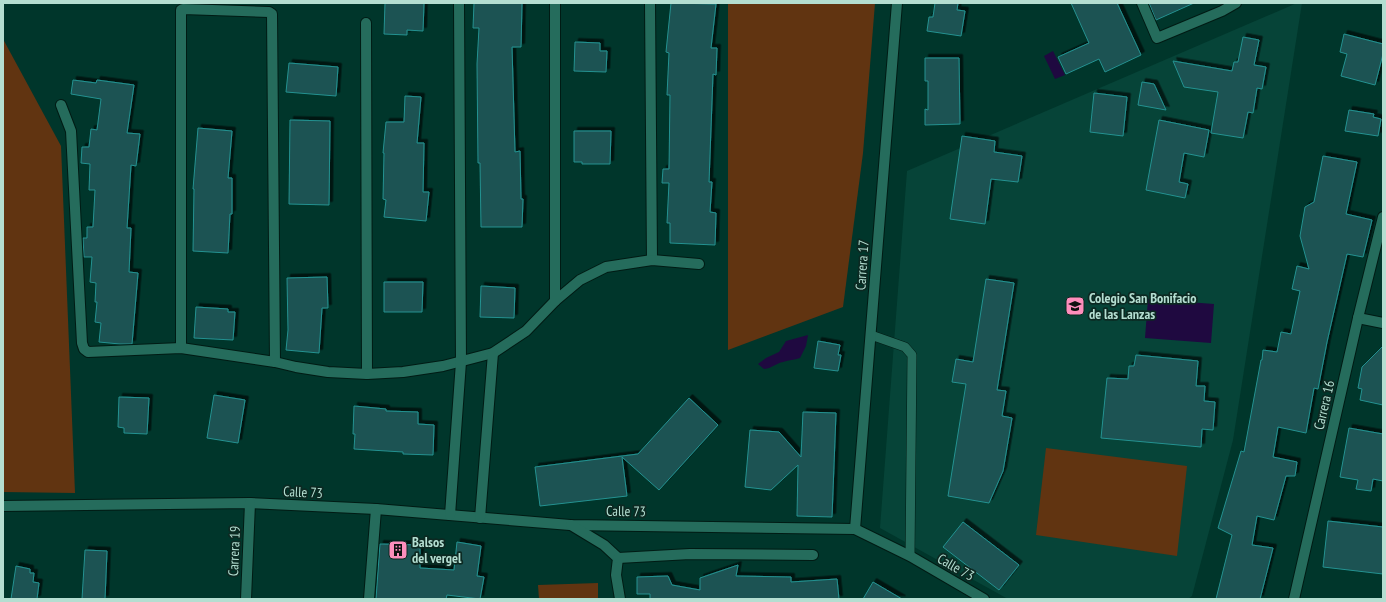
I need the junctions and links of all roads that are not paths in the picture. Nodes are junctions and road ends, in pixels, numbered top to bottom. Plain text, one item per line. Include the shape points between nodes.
1 (459, 3) edge
2 (555, 3) edge
3 (650, 3) edge
4 (897, 3) edge
5 (1142, 3) edge
6 (1236, 3) edge
7 (366, 24) dead end
8 (61, 105) dead end
9 (1383, 218) edge
10 (652, 260) junction
11 (699, 264) dead end
12 (555, 302) junction
13 (1358, 318) junction
14 (1383, 323) edge
15 (871, 335) junction
16 (181, 348) junction
17 (492, 353) junction
18 (275, 362) junction
19 (461, 362) junction
20 (367, 374) junction
21 (250, 503) junction
22 (3, 506) edge
23 (376, 509) junction
24 (450, 515) junction
25 (480, 518) junction
26 (570, 525) junction
27 (855, 529) junction
28 (813, 555) dead end
29 (910, 556) junction
30 (618, 558) junction
31 (246, 599) edge
32 (369, 599) edge
33 (620, 599) edge
34 (984, 599) edge
35 (1294, 599) edge

1 - 19 street
2 - 12 street
3 - 10 street
4 - 15 street, Carrera 17
5 - 6 street via 1157,38
7 - 20 street
8 - 16 street via 71,131 84,349 94,353
9 - 13 street, Carrera 16
10 - 11 street
10 - 12 street via 606,266 580,280
12 - 17 street via 526,331
13 - 14 street
13 - 35 street, Carrera 16
15 - 27 street, Carrera 17
15 - 29 lane via 905,347 912,355
16 - 18 street
16 - 18 street via 181,10 269,12 272,14
17 - 19 street
17 - 25 street
18 - 20 street via 328,372
19 - 20 street via 403,372
19 - 24 street
21 - 22 street, Calle 73
21 - 23 street, Calle 73
21 - 31 street, Carrera 19
23 - 24 street, Calle 73
23 - 32 street
24 - 25 street, Calle 73
25 - 26 street, Calle 73
26 - 27 street, Calle 73
26 - 30 street via 604,545
27 - 29 street, Calle 73
28 - 30 street via 690,554
29 - 34 street, Calle 73
30 - 33 street via 616,575

